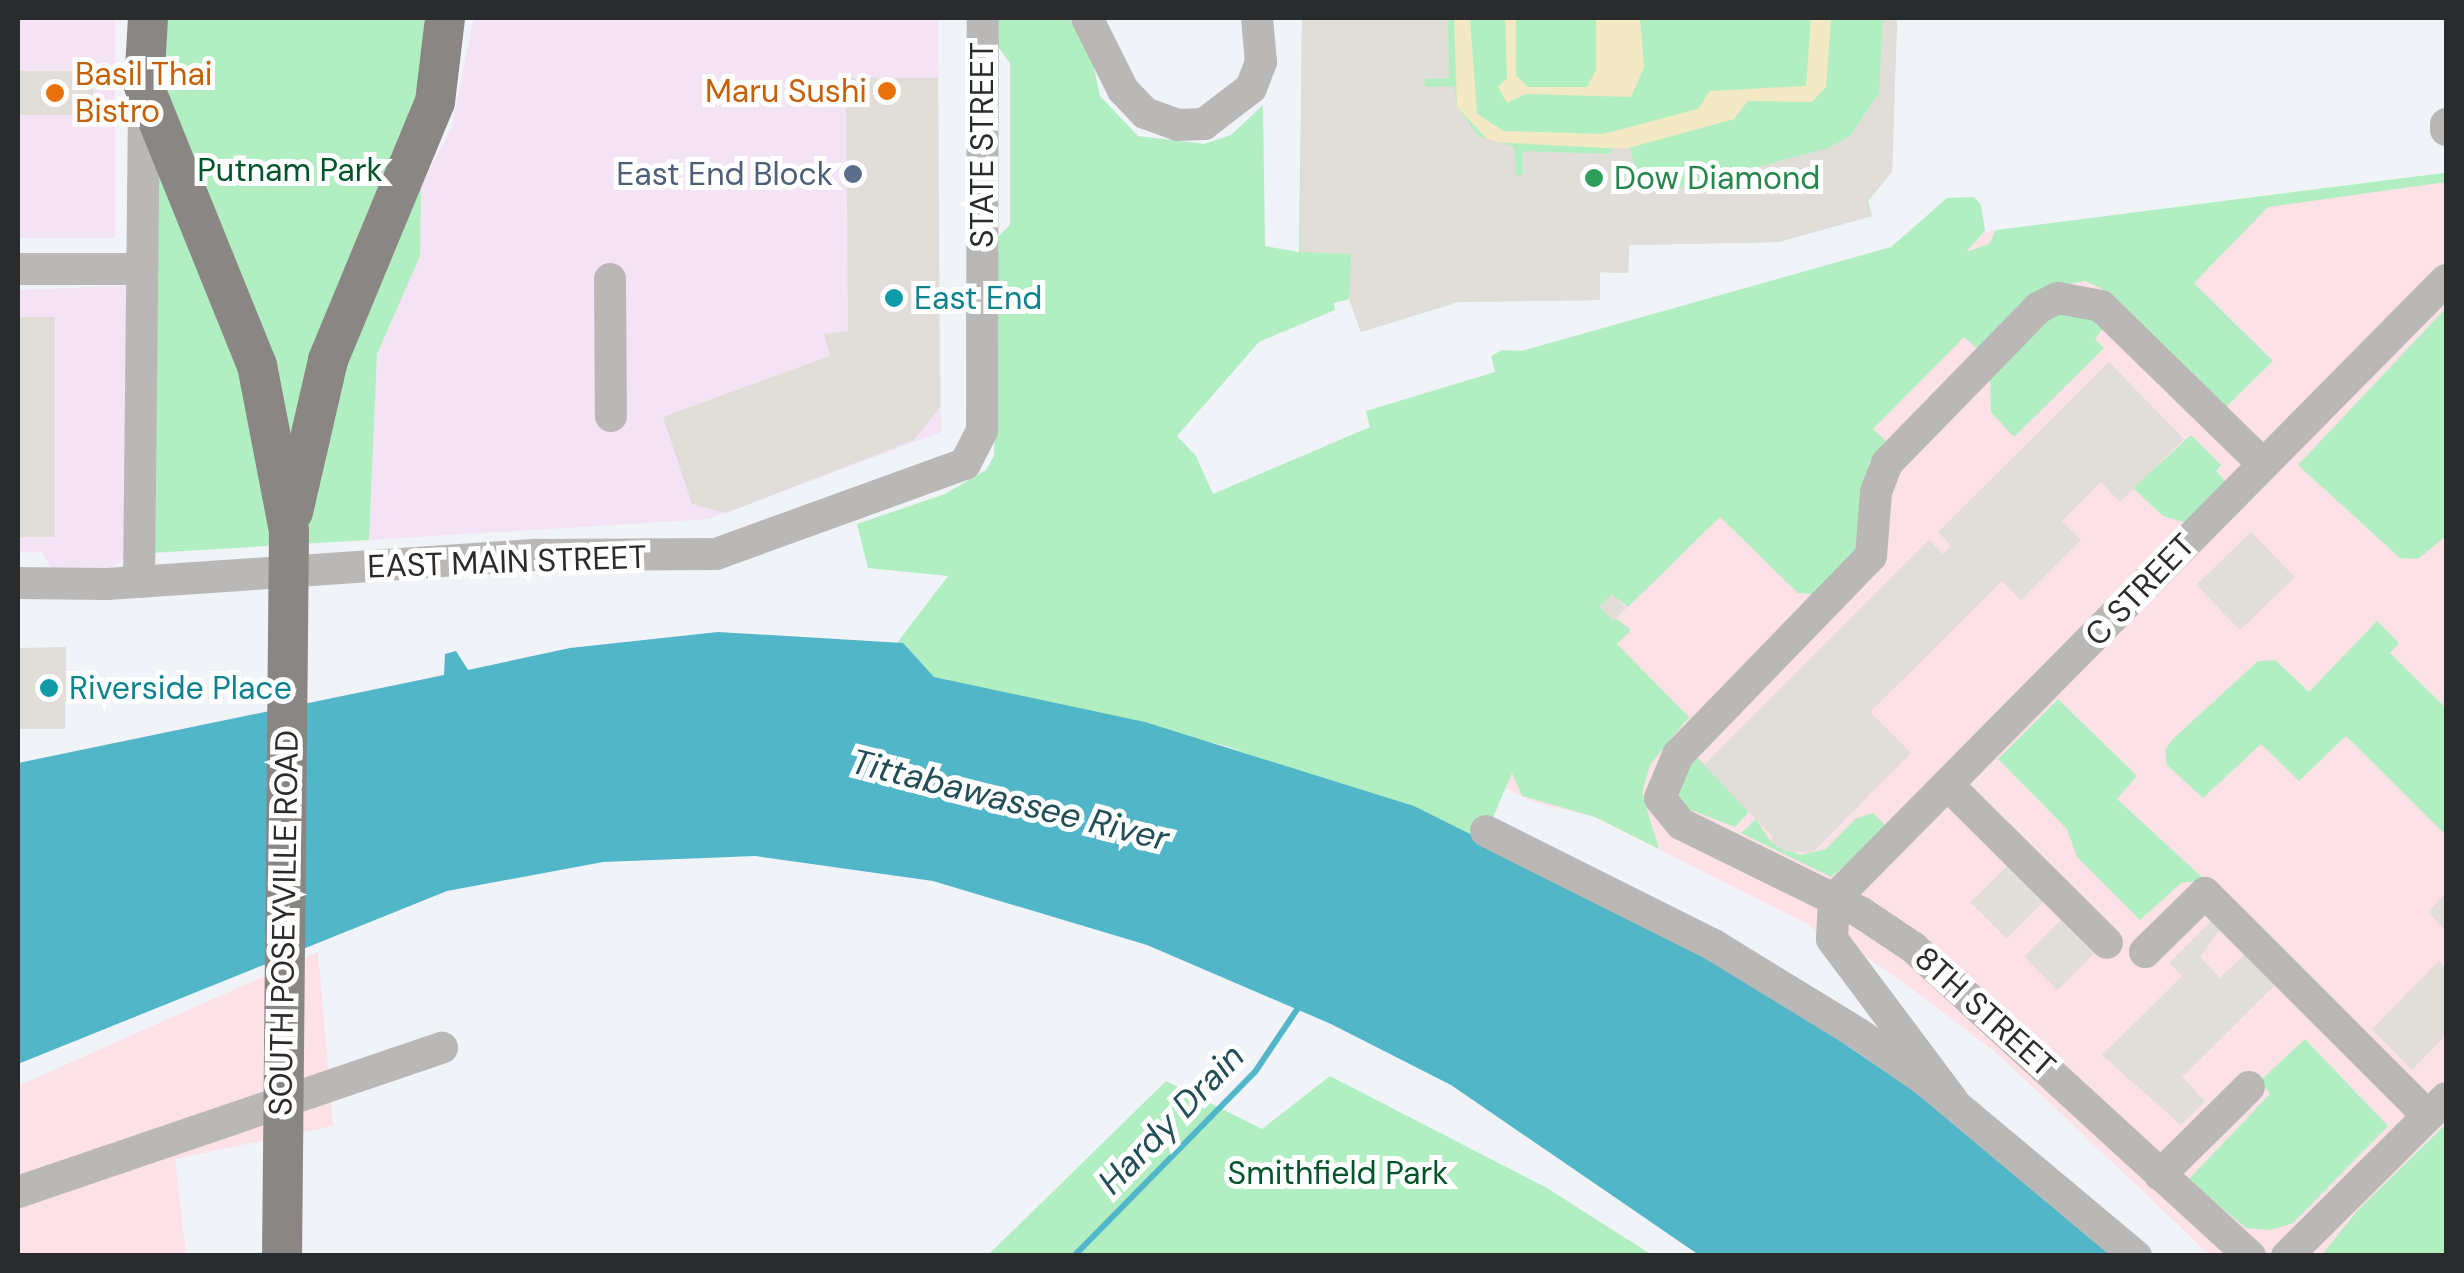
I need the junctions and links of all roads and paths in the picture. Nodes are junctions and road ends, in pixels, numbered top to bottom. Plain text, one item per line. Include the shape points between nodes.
1 (148, 18) edge
2 (445, 18) edge
3 (983, 18) edge
4 (1087, 18) edge
5 (1257, 18) edge
6 (144, 86) junction
7 (18, 269) edge
8 (139, 269) junction
9 (610, 280) dead end
10 (2446, 280) edge
11 (611, 416) dead end
12 (976, 453) joint
13 (2263, 464) junction
14 (289, 531) junction
15 (139, 582) junction
16 (18, 584) edge
17 (1948, 785) junction
18 (1486, 832) dead end
19 (1834, 899) junction
20 (2107, 943) dead end
21 (2145, 952) dead end
22 (442, 1048) dead end
23 (2249, 1087) dead end
24 (1952, 1101) junction
25 (2437, 1107) edge
26 (2160, 1175) junction
27 (18, 1192) edge
28 (282, 1256) edge
29 (2136, 1256) edge
30 (2250, 1256) edge
31 (2287, 1256) edge

1 - 6 main road
2 - 14 main road via 435,102 328,360
3 - 12 street, STATE STREET via 982,431
4 - 5 street via 1123,90 1146,113 1178,125 1204,124 1251,88 1261,62
6 - 8 street
6 - 14 main road via 257,365
7 - 8 street
8 - 15 street
9 - 11 street
10 - 13 street, C STREET
12 - 15 street, EAST MAIN STREET via 965,464 716,554 536,555
13 - 17 street, C STREET
13 - 19 street, 8TH STREET via 2101,306 2058,298 2038,308 1887,463 1876,492 1872,556 1678,755 1660,798 1681,824
14 - 28 main road, SOUTH POSEYVILLE ROAD
15 - 16 street, EAST MAIN STREET
17 - 19 street, C STREET
17 - 20 street
18 - 24 street via 1746,963
19 - 24 street via 1832,938
19 - 26 street, 8TH STREET via 1948,976
21 - 25 street via 2205,892
22 - 27 street
23 - 26 street
24 - 29 street
25 - 31 street
26 - 30 street, 8TH STREET

